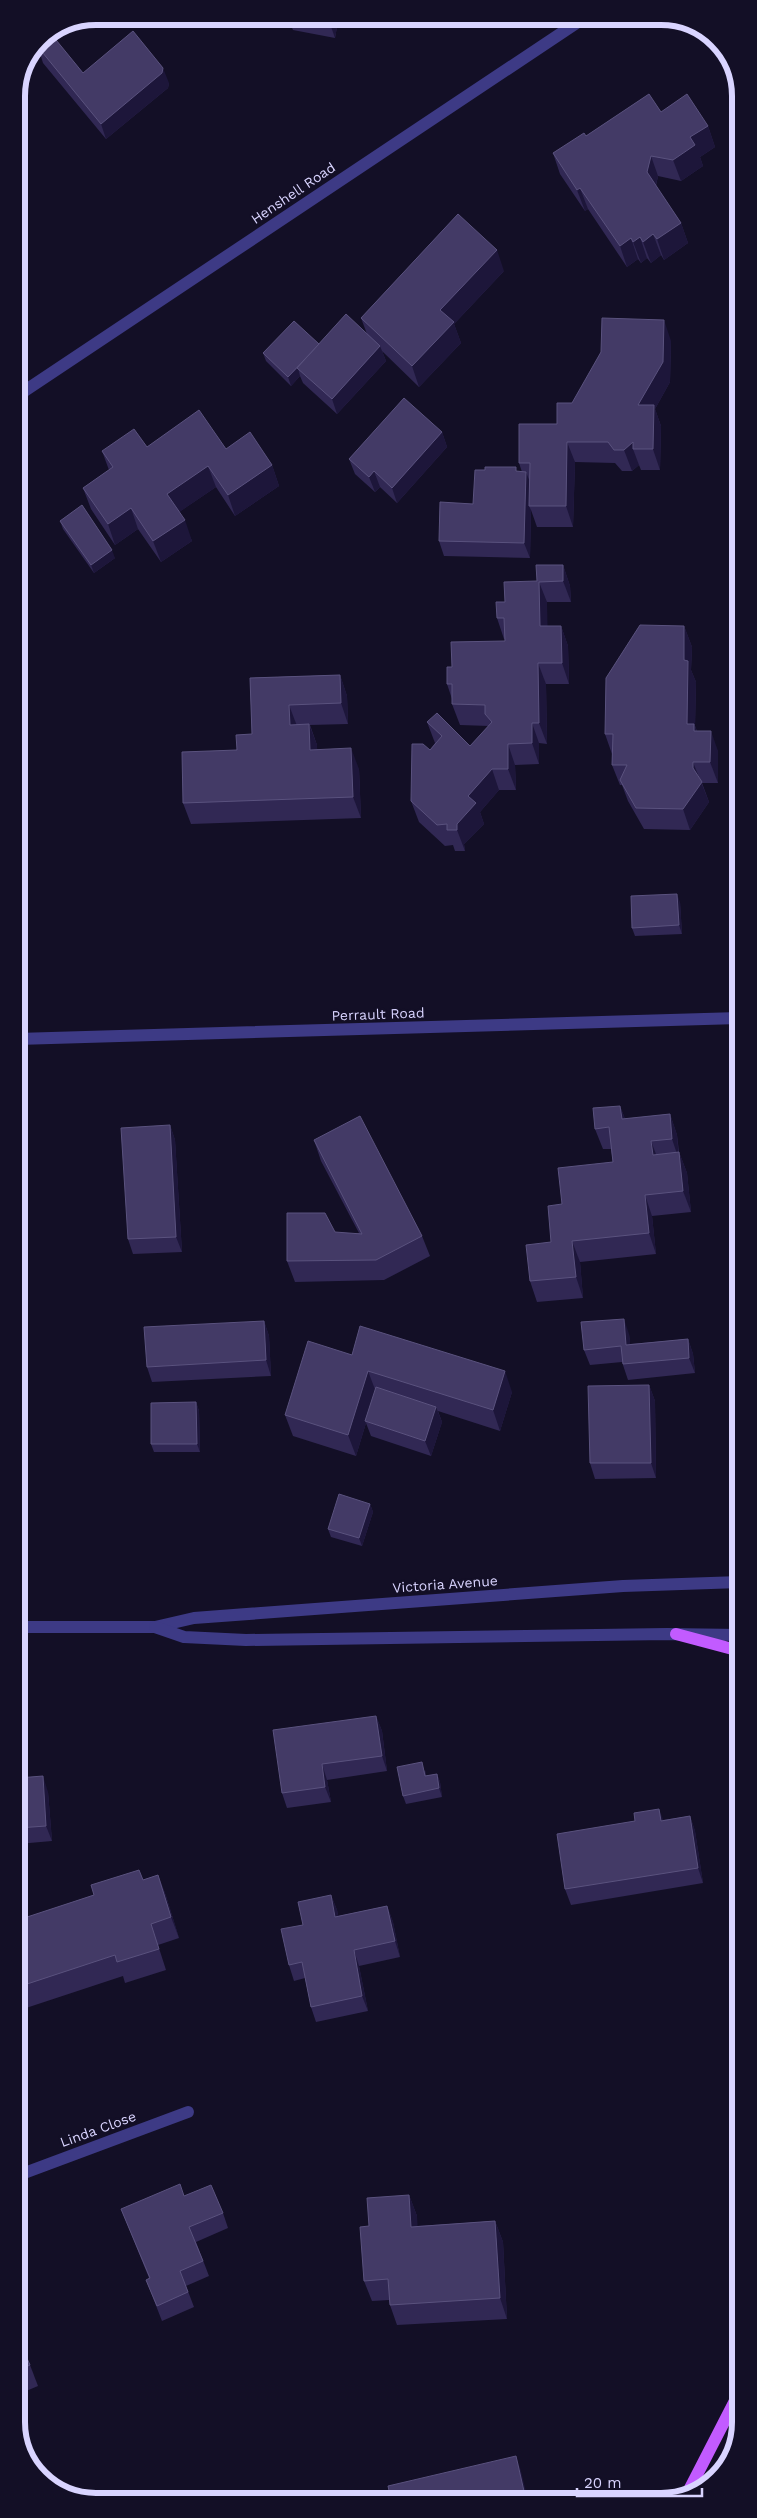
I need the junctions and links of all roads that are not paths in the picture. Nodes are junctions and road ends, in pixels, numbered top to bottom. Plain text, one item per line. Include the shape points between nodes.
1 (574, 25) edge
2 (25, 391) edge
3 (732, 1018) edge
4 (25, 1039) edge
5 (732, 1582) edge
6 (25, 1627) edge
7 (154, 1627) junction
8 (676, 1634) junction
9 (732, 1635) edge
10 (732, 1649) edge
11 (188, 2112) dead end
12 (25, 2173) edge
13 (732, 2407) edge
14 (691, 2487) edge

1 - 2 street, Henshell Road
3 - 4 street, Perrault Road
5 - 7 street, Victoria Avenue via 613,1586 194,1618
6 - 7 street, Victoria Avenue
7 - 8 street, Victoria Avenue via 184,1637 246,1640
8 - 9 street, Victoria Avenue
8 - 10 main road
11 - 12 street, Linda Close
13 - 14 main road

